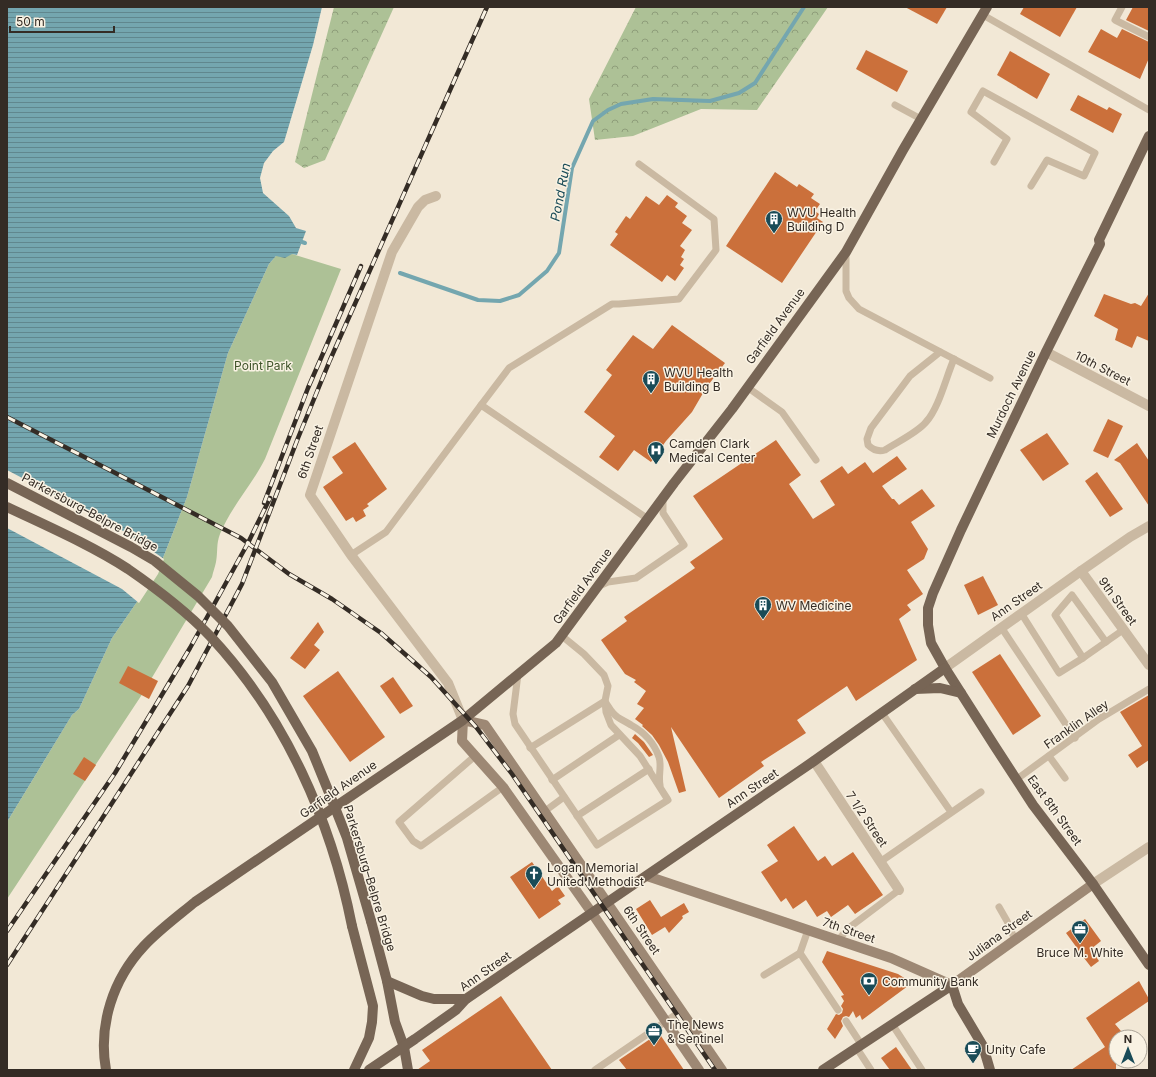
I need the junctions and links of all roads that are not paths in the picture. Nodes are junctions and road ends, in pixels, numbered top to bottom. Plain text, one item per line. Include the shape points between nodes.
1 (1122, 7) edge
2 (985, 11) edge
3 (1149, 37) edge
4 (895, 105) dead end
5 (1149, 110) edge
6 (921, 119) junction
7 (1149, 136) edge
8 (994, 162) dead end
9 (639, 164) dead end
10 (1031, 186) dead end
11 (436, 196) dead end
12 (846, 252) junction
13 (940, 352) junction
14 (1046, 352) junction
15 (954, 359) junction
16 (990, 378) dead end
17 (747, 387) junction
18 (481, 405) junction
19 (1149, 406) edge
20 (816, 460) dead end
21 (7, 483) edge
22 (663, 499) junction
23 (7, 507) edge
24 (648, 519) junction
25 (1149, 526) edge
26 (351, 555) junction
27 (1081, 571) junction
28 (599, 586) junction
29 (1021, 613) junction
30 (1001, 627) junction
31 (1124, 630) junction
32 (562, 636) junction
33 (1106, 642) junction
34 (1083, 658) junction
35 (1149, 665) edge
36 (945, 668) junction
37 (518, 674) junction
38 (1149, 688) edge
39 (915, 689) junction
40 (961, 693) junction
41 (605, 701) junction
42 (882, 713) junction
43 (463, 720) junction
44 (619, 735) junction
45 (1075, 738) junction
46 (530, 748) junction
47 (475, 756) junction
48 (1049, 756) junction
49 (814, 761) junction
50 (649, 769) junction
51 (1065, 778) dead end
52 (1017, 779) junction
53 (552, 780) junction
54 (503, 787) junction
55 (661, 790) junction
56 (981, 792) dead end
57 (564, 797) junction
58 (545, 811) junction
59 (951, 812) junction
60 (577, 816) junction
61 (1149, 847) edge
62 (880, 862) junction
63 (647, 876) junction
64 (1093, 884) junction
65 (899, 890) joint
66 (607, 902) junction
67 (999, 907) dead end
68 (592, 913) junction
69 (808, 930) junction
70 (838, 940) junction
71 (1015, 940) junction
72 (800, 953) junction
73 (1149, 965) edge
74 (764, 975) dead end
75 (387, 981) junction
76 (952, 985) junction
77 (466, 999) junction
78 (838, 1010) dead end
79 (681, 1011) junction
80 (665, 1022) junction
81 (846, 1022) dead end
82 (892, 1024) junction
83 (859, 1046) junction
84 (404, 1047) junction
85 (383, 1067) edge
86 (106, 1070) edge
87 (354, 1070) edge
88 (369, 1070) edge
89 (408, 1070) edge
90 (595, 1070) edge
91 (699, 1070) edge
92 (722, 1070) edge
93 (823, 1070) edge
94 (871, 1070) edge
95 (922, 1070) edge
96 (990, 1070) edge

1 - 3 lane via 1115,20
2 - 5 lane
2 - 6 main road, Garfield Avenue
4 - 6 lane
6 - 12 main road, Garfield Avenue
7 - 14 main road, Murdoch Avenue via 1100,244
8 - 10 lane via 1007,139 971,112 983,91 1095,153 1084,176 1047,160
9 - 18 lane via 714,218 716,250 679,299 612,304 509,368
11 - 26 street, 6th Street via 425,200 418,207 392,252 310,494
12 - 13 lane via 846,291 859,309
12 - 17 main road, Garfield Avenue
13 - 15 lane
13 - 15 lane via 910,376 871,428 867,439 871,448 885,450 926,423 938,401
14 - 19 street, 10th Street
14 - 36 main road, Murdoch Avenue via 961,530 928,608 929,634
15 - 16 lane
17 - 20 lane via 782,412
17 - 22 main road, Garfield Avenue
18 - 24 lane
18 - 26 lane via 386,532
21 - 75 main road, Parkersburg–Belpre Bridge, bridge via 155,561 198,596 228,626 272,682 312,751 347,838
22 - 24 main road, Garfield Avenue
22 - 28 lane via 663,513 684,545 636,578 608,582
23 - 87 main road, bridge via 100,553 127,569 183,611 242,674 282,734 316,806 344,889 373,1006 369,1038
24 - 28 main road, Garfield Avenue
25 - 27 street, Ann Street
26 - 43 street, 6th Street via 448,682
27 - 29 street, Ann Street
27 - 31 street, 9th Street
28 - 32 main road, Garfield Avenue
29 - 30 street, Ann Street
29 - 34 lane via 1059,673
30 - 36 street, Ann Street
30 - 45 lane
31 - 33 lane
31 - 35 street, 9th Street
32 - 37 main road, Garfield Avenue
32 - 41 lane via 604,675 608,686
33 - 34 lane
33 - 34 lane via 1072,595 1054,615
36 - 39 main road, Ann Street
36 - 40 main road, East 8th Street
37 - 43 main road, Garfield Avenue
37 - 46 lane via 515,724
38 - 45 lane, Franklin Alley via 1099,719
39 - 40 main road via 940,688
39 - 42 main road, Ann Street
40 - 52 main road, East 8th Street
41 - 44 lane via 611,725
41 - 46 lane
41 - 55 lane via 613,714 648,738 659,758
42 - 49 main road, Ann Street
42 - 59 lane
43 - 47 street, 6th Street via 462,741
43 - 58 street, 6th Street via 485,725
43 - 86 main road, Garfield Avenue via 195,902 144,945 122,975 108,1008 104,1042
44 - 50 lane via 628,742
44 - 53 lane
45 - 48 lane, Franklin Alley
46 - 53 lane
47 - 54 street, 6th Street
47 - 54 lane via 399,822 413,841 421,846
48 - 51 lane
48 - 52 lane, Franklin Alley
49 - 62 street, 7 1/2 Street
49 - 63 main road, Ann Street
50 - 55 lane
50 - 60 lane
52 - 64 main road, East 8th Street via 1033,805
53 - 57 lane
54 - 68 street, 6th Street
55 - 60 lane via 668,800 598,845
56 - 59 lane
57 - 58 lane
57 - 60 lane
58 - 66 street, 6th Street
59 - 62 lane
61 - 64 street, Juliana Street
62 - 65 street, 7 1/2 Street
63 - 66 main road, Ann Street
63 - 69 street, 7th Street
64 - 71 street, Juliana Street
64 - 73 main road, East 8th Street
65 - 70 lane
66 - 68 main road, Ann Street
66 - 79 street, 6th Street
67 - 71 lane
68 - 77 main road, Ann Street
68 - 80 street, 6th Street
69 - 70 street, 7th Street
69 - 72 lane
70 - 76 street, 7th Street via 891,958
71 - 76 street, Juliana Street
72 - 74 lane
72 - 78 lane
75 - 77 main road via 434,999
75 - 84 main road, Parkersburg–Belpre Bridge via 395,1022
76 - 82 main road, Juliana Street
76 - 96 main road via 958,1004 983,1046
77 - 84 main road, Ann Street via 456,1010
79 - 80 lane
79 - 92 street, 6th Street
80 - 90 lane
80 - 91 street, 6th Street
81 - 83 lane
82 - 83 main road, Juliana Street
82 - 95 lane
83 - 93 main road, Juliana Street
83 - 94 lane
84 - 85 main road, Ann Street
84 - 89 main road, Parkersburg–Belpre Bridge
85 - 88 main road, Ann Street

